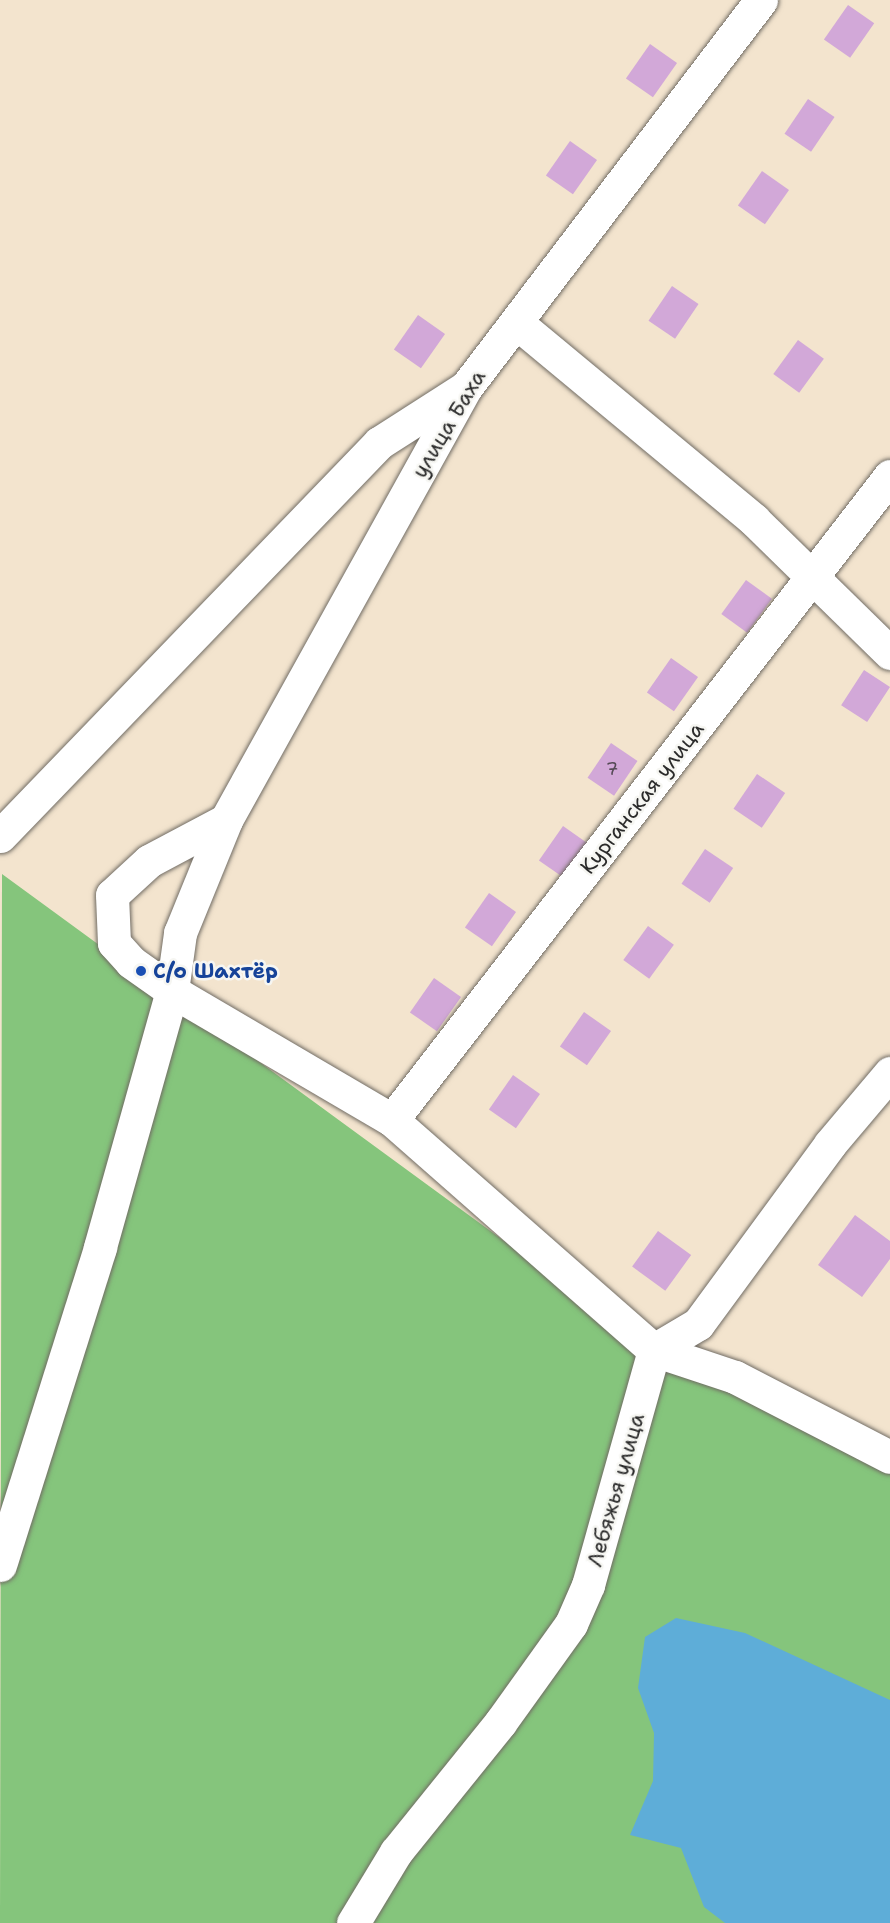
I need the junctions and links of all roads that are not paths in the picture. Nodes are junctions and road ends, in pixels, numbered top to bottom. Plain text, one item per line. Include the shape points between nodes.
1 (761, 0) edge
2 (517, 323) junction
3 (467, 386) junction
4 (890, 476) edge
5 (812, 580) junction
6 (890, 653) edge
7 (226, 820) junction
8 (0, 836) edge
9 (172, 991) junction
10 (890, 1073) edge
11 (392, 1120) junction
12 (654, 1350) junction
13 (890, 1457) edge
14 (0, 1565) edge
15 (353, 1923) edge

1 - 2 street, улица Баха
2 - 3 street, улица Баха
2 - 5 street via 754,520
3 - 7 street, улица Баха
3 - 8 street via 379,443
4 - 5 street, Курганская улица
5 - 6 street
5 - 11 street, Курганская улица
7 - 9 street, улица Баха via 180,933
7 - 9 street via 149,861 112,895 114,943 131,963
9 - 11 street
9 - 14 street, улица Баха via 100,1247
10 - 12 street via 830,1144 698,1324
11 - 12 street
12 - 13 street via 735,1377
12 - 15 street, Лебяжья улица via 588,1586 571,1624 500,1724 396,1852

